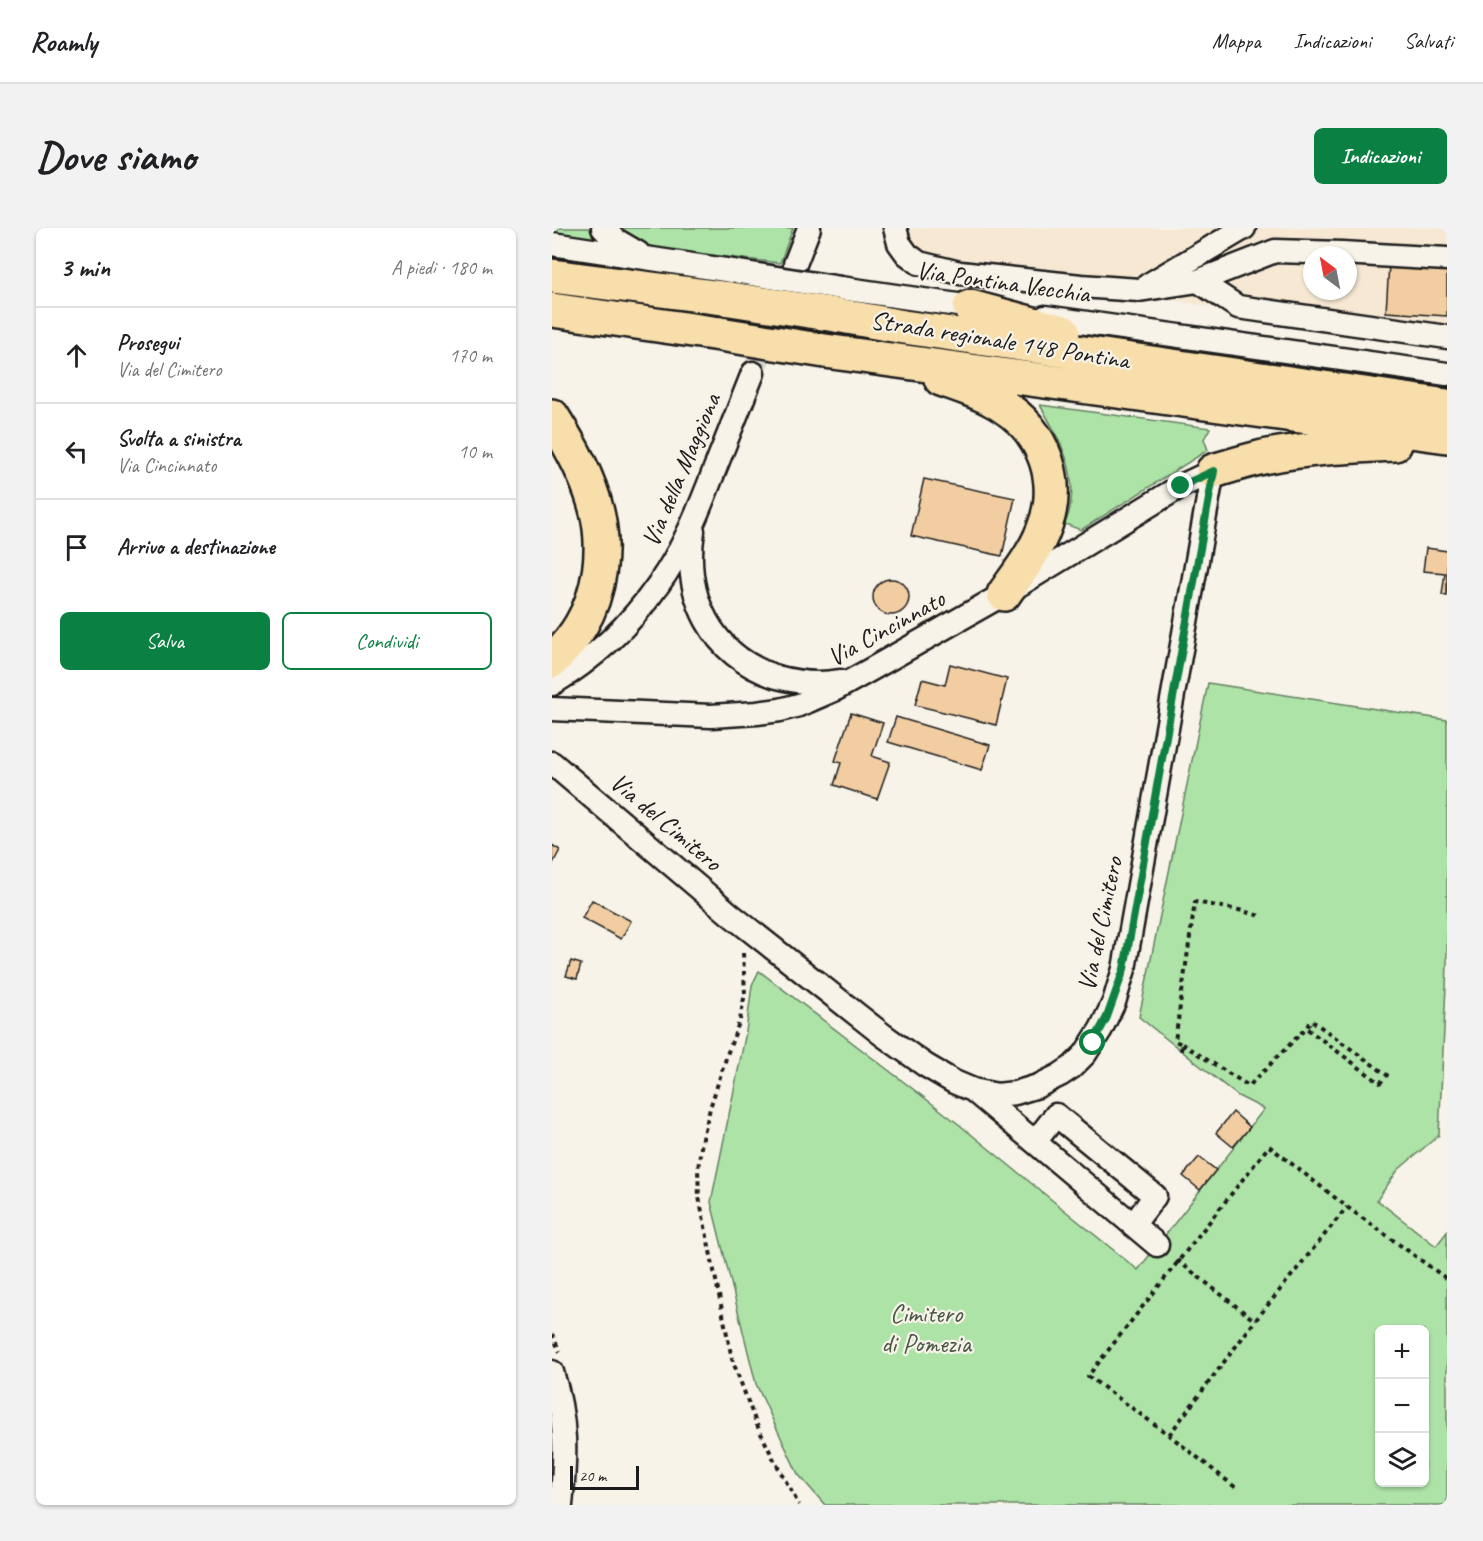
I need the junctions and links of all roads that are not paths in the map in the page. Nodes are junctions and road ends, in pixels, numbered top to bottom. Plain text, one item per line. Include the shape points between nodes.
1 (603, 228) edge
2 (809, 228) edge
3 (895, 228) edge
4 (1244, 228) edge
5 (552, 244) edge
6 (647, 258) junction
7 (1447, 259) edge
8 (795, 264) dead end
9 (552, 276) edge
10 (1198, 281) junction
11 (735, 286) junction
12 (1139, 290) junction
13 (838, 302) junction
14 (970, 307) junction
15 (552, 310) edge
16 (1447, 337) edge
17 (868, 355) junction
18 (1195, 369) junction
19 (753, 373) tunnel mouth
20 (1447, 374) edge
21 (1447, 406) edge
22 (552, 416) edge
23 (1447, 436) edge
24 (1447, 442) edge
25 (1214, 471) junction
26 (695, 519) junction
27 (1004, 594) junction
28 (552, 661) edge
29 (870, 670) junction
30 (552, 684) edge
31 (554, 710) edge
32 (552, 763) edge
33 (973, 1090) junction
34 (1035, 1142) junction
35 (1133, 1225) junction
36 (1157, 1245) road end
37 (552, 1372) edge
38 (561, 1505) edge

1 - 6 street
2 - 8 street
3 - 12 street via 899,243 919,263 960,273
4 - 12 street
5 - 6 street
6 - 11 street
7 - 10 street via 1275,251
9 - 11 highway, Strada regionale 148 Pontina
10 - 12 street
10 - 16 street via 1238,307
11 - 13 highway, Strada regionale 148 Pontina, bridge
13 - 14 street, Via Pontina Vecchia
13 - 18 highway, Strada regionale 148 Pontina via 904,327
14 - 18 highway
14 - 20 street, Via Pontina Vecchia
15 - 17 highway, Strada regionale 148 Pontina, bridge
17 - 23 highway, Strada regionale 148 Pontina
17 - 27 highway via 992,399 1018,417 1031,432 1048,463 1050,505 1037,544
18 - 21 highway, Strada regionale 148 Pontina
19 - 26 street, Via della Maggiona
22 - 28 highway via 594,500 601,540 600,566 591,604 575,635
24 - 25 highway via 1290,453
25 - 27 street, Via Cincinnato via 1181,486
25 - 33 street, Via del Cimitero via 1124,969 1114,1002 1093,1043 1066,1071 1015,1093 997,1095
26 - 29 street via 693,587 703,615 732,652 766,673 796,682 825,683
26 - 30 street, Via della Maggiona via 643,606 606,645
27 - 29 street, Via Cincinnato
29 - 31 street, Via Cincinnato via 836,689 780,710 692,715
32 - 33 street, Via del Cimitero via 731,915 883,1035 954,1082
33 - 34 street
34 - 35 street
34 - 35 street via 1056,1115 1155,1196
35 - 36 street
37 - 38 street via 564,1431

